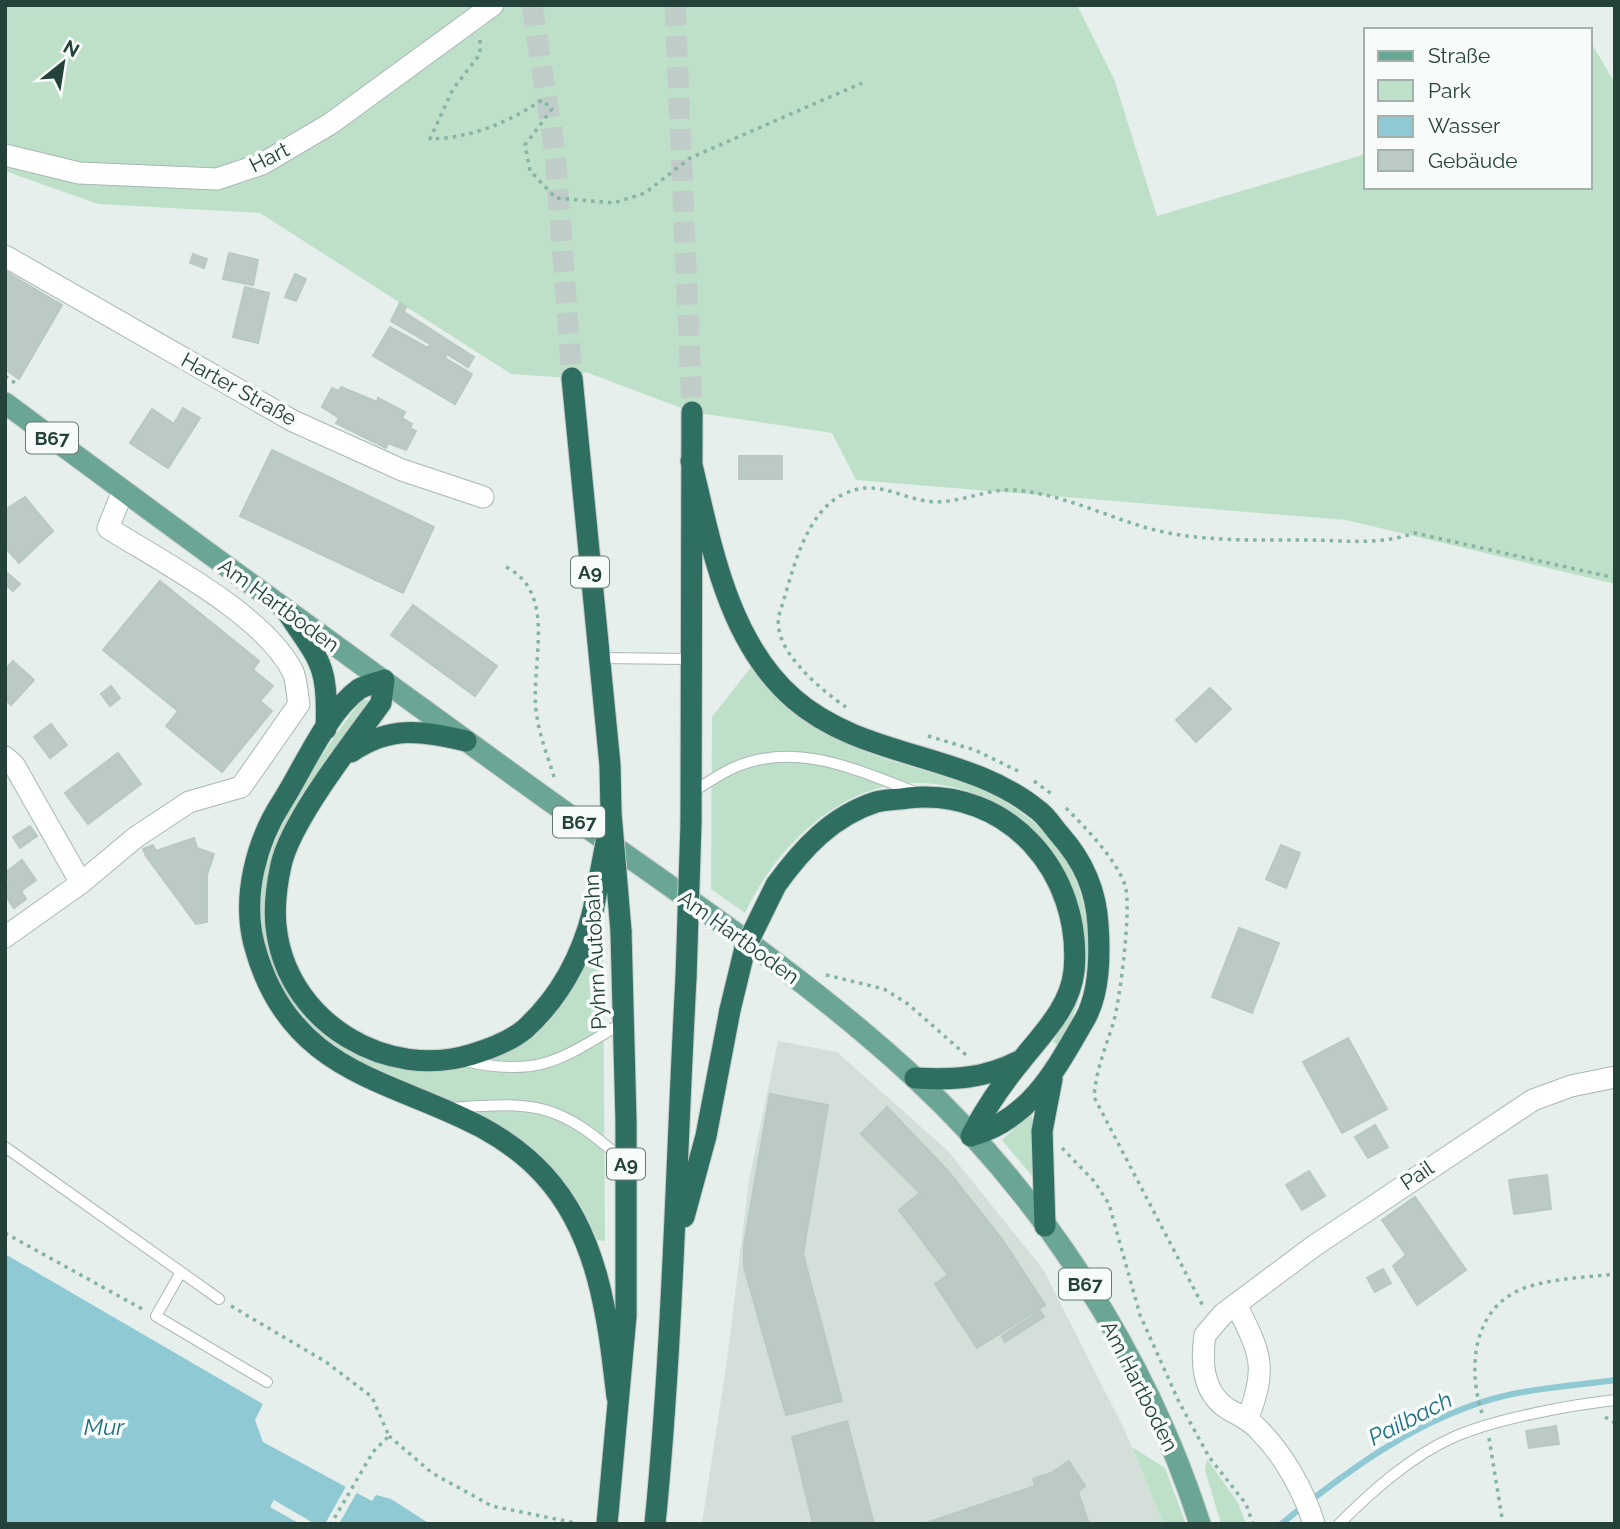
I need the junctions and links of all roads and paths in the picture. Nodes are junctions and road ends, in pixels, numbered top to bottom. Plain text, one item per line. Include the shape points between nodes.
1 (493, 5) edge
2 (468, 25) junction
3 (862, 83) dead end
4 (5, 155) edge
5 (5, 256) edge
6 (572, 378) tunnel mouth
7 (5, 403) edge
8 (692, 412) tunnel mouth
9 (691, 461) junction
10 (123, 491) junction
11 (484, 497) dead end
12 (506, 567) dead end
13 (1615, 578) edge
14 (285, 609) junction
15 (600, 658) junction
16 (689, 659) junction
17 (384, 680) junction
18 (855, 711) dead end
19 (326, 729) junction
20 (919, 734) dead end
21 (466, 741) junction
22 (5, 757) edge
23 (340, 759) junction
24 (557, 785) dead end
25 (691, 793) junction
26 (926, 796) junction
27 (1056, 797) dead end
28 (1064, 806) dead end
29 (611, 813) junction
30 (81, 883) junction
31 (5, 937) edge
32 (849, 979) dead end
33 (624, 1022) junction
34 (966, 1055) dead end
35 (456, 1059) junction
36 (1021, 1060) junction
37 (1053, 1076) junction
38 (1615, 1077) edge
39 (915, 1078) junction
40 (442, 1109) junction
41 (971, 1136) junction
42 (5, 1147) edge
43 (1061, 1147) dead end
44 (626, 1163) junction
45 (1045, 1226) junction
46 (5, 1233) edge
47 (676, 1249) junction
48 (181, 1272) junction
49 (1615, 1275) edge
50 (219, 1300) joint
51 (1236, 1304) junction
52 (156, 1316) junction
53 (1205, 1335) junction
54 (267, 1382) dead end
55 (617, 1397) junction
56 (1615, 1400) edge
57 (1248, 1418) junction
58 (1487, 1427) junction
59 (389, 1436) junction
60 (331, 1524) edge
61 (579, 1524) edge
62 (607, 1524) edge
63 (655, 1524) edge
64 (1200, 1524) edge
65 (1253, 1524) edge
66 (1314, 1524) edge
67 (1339, 1524) edge
68 (1503, 1524) edge

1 - 2 street, Hart
2 - 3 path via 479,38 480,54 453,89 430,139 454,138 493,127 542,100 552,109 525,145 530,171 556,198 614,203 645,192 690,158
2 - 4 street, Hart via 330,124 262,164 217,179 79,173
5 - 11 street, Harter Straße via 293,421 402,470
6 - 15 highway, Pyhrn Autobahn / A9
7 - 10 main road, Am Hartboden / B67
8 - 9 highway, A9
9 - 16 highway, A9
9 - 37 highway via 713,550 741,631 794,699 854,735 968,772 1003,789 1039,811 1083,866 1097,915 1098,975 1090,1010
10 - 14 main road, Am Hartboden / B67
10 - 30 street, Am Hartboden via 108,528 215,594 263,633 294,673 299,704 241,787 189,802 135,837
12 - 24 path via 523,575 536,600 536,716
13 - 18 path via 1415,533 1386,542 1214,539 1151,529 1071,502 1013,490 927,501 877,486 842,494 822,511 793,570 778,617 781,637 799,667
14 - 17 main road, Am Hartboden / B67
14 - 19 highway via 321,663 327,684
15 - 16 lane
15 - 29 highway, Pyhrn Autobahn / A9
16 - 25 highway, A9
17 - 19 highway via 360,689
17 - 21 main road, Am Hartboden / B67
17 - 23 highway via 381,703
19 - 40 highway via 276,811 256,858 250,903 259,963 288,1016 334,1059 360,1075
20 - 27 path via 1002,761
21 - 23 highway via 413,731 383,734
21 - 39 main road, Am Hartboden / B67 via 801,982
22 - 30 street
23 - 35 highway via 300,822 282,862 275,908 282,955 298,990 336,1033 399,1058
25 - 26 lane via 734,767 785,755 824,759
25 - 47 highway, A9, bridge
26 - 36 highway via 973,805 1016,827 1047,860 1071,914 1073,974 1054,1023
26 - 47 highway, bridge via 877,802 839,819 801,850 776,885 745,948 706,1136
28 - 53 path via 1102,848 1125,885 1122,983 1096,1071 1094,1097 1204,1306
29 - 33 highway, Pyhrn Autobahn / A9, bridge
29 - 35 highway, bridge via 583,948 556,993 524,1030
30 - 31 street, Am Hartboden
32 - 34 path via 884,989 908,1004
33 - 35 lane via 538,1068 500,1070
33 - 44 highway, Pyhrn Autobahn / A9
36 - 39 highway via 969,1079
36 - 41 highway
37 - 41 highway via 1010,1121
37 - 45 highway via 1042,1131
38 - 51 street, Pail via 1533,1100 1400,1186
39 - 41 main road, Am Hartboden / B67
40 - 44 lane via 504,1103 553,1110 593,1133
40 - 55 highway via 520,1154 544,1174 566,1203 584,1235 608,1316
41 - 45 main road, Am Hartboden / B67
42 - 48 lane
43 - 65 path via 1109,1203 1140,1315 1179,1402 1209,1457 1246,1504
44 - 55 highway, Pyhrn Autobahn / A9 via 626,1315
45 - 64 main road, Am Hartboden / B67 via 1068,1256 1146,1389
46 - 52 path
47 - 63 highway, A9
48 - 50 lane
48 - 52 lane
49 - 58 path via 1531,1285 1499,1302 1478,1338 1474,1363 1474,1387
50 - 59 path via 326,1363 372,1397
51 - 53 street, Pail
51 - 57 street via 1260,1354 1257,1395
52 - 54 lane
53 - 57 street via 1204,1375 1210,1392 1226,1408
55 - 62 highway, Pyhrn Autobahn / A9
56 - 58 lane
57 - 66 street via 1292,1475
58 - 67 lane via 1454,1437 1412,1461
58 - 68 path
59 - 60 path via 373,1452
59 - 61 path via 432,1473 492,1506

